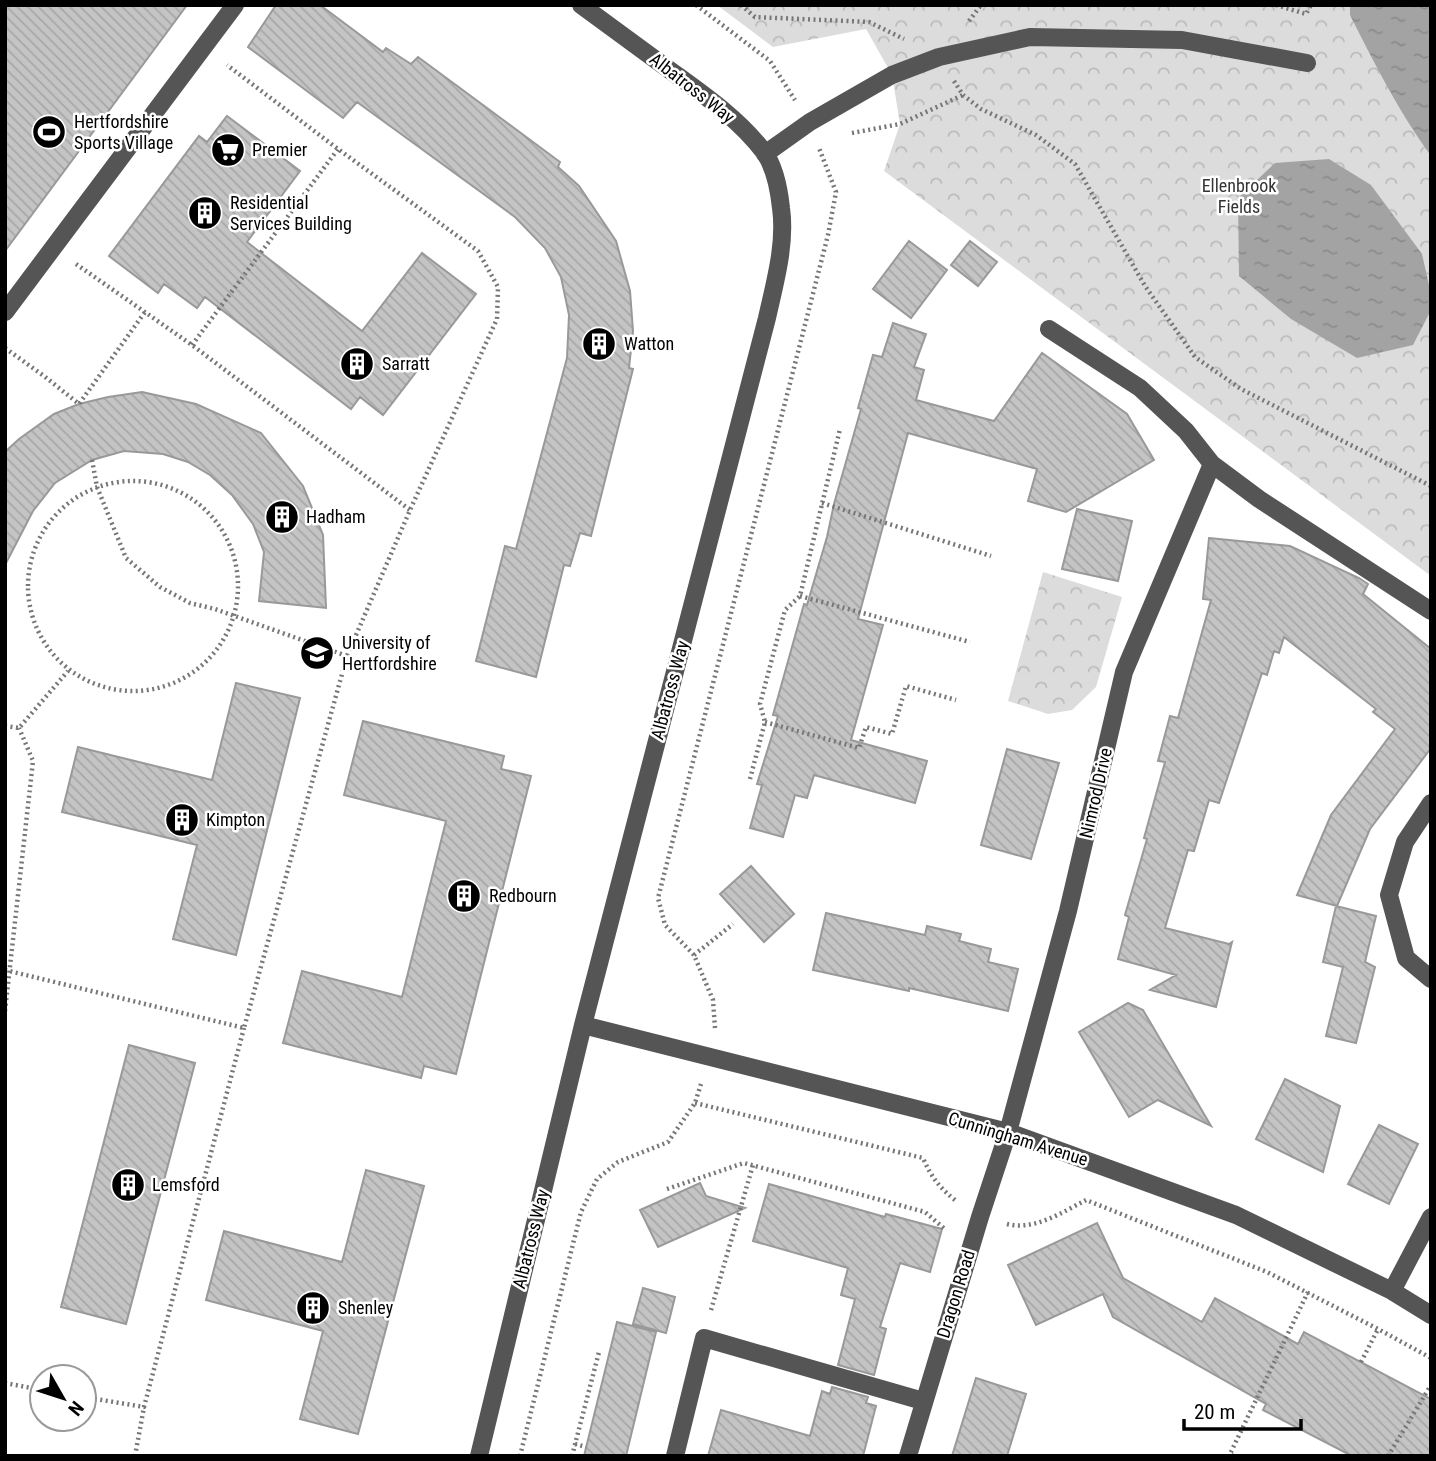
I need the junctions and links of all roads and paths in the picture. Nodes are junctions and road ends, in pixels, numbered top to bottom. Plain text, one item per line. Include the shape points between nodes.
1 (581, 5) edge
2 (741, 5) edge
3 (981, 5) edge
4 (1276, 5) edge
5 (1311, 5) edge
6 (234, 7) edge
7 (204, 47) junction
8 (939, 57) junction
9 (1307, 63) dead end
10 (963, 95) junction
11 (850, 133) dead end
12 (338, 149) junction
13 (765, 154) junction
14 (53, 248) junction
15 (5, 312) edge
16 (145, 312) junction
17 (1049, 329) dead end
18 (192, 345) junction
19 (5, 348) edge
20 (840, 429) dead end
21 (92, 460) dead end
22 (1212, 464) junction
23 (1431, 486) edge
24 (97, 487) junction
25 (822, 503) junction
26 (410, 510) junction
27 (991, 556) dead end
28 (800, 596) junction
29 (1431, 611) edge
30 (234, 616) junction
31 (970, 642) dead end
32 (347, 656) junction
33 (68, 671) junction
34 (956, 700) dead end
35 (765, 722) junction
36 (5, 726) edge
37 (19, 728) junction
38 (750, 779) dead end
39 (1431, 803) edge
40 (733, 924) dead end
41 (694, 955) dead end
42 (8, 970) edge
43 (1431, 979) edge
44 (5, 1012) edge
45 (583, 1025) junction
46 (244, 1028) junction
47 (1008, 1132) junction
48 (753, 1165) junction
49 (667, 1188) dead end
50 (980, 1217) junction
51 (1431, 1217) edge
52 (972, 1242) junction
53 (1392, 1291) junction
54 (1308, 1292) junction
55 (1431, 1315) edge
56 (1378, 1329) junction
57 (704, 1338) junction
58 (599, 1352) dead end
59 (1431, 1358) edge
60 (1361, 1362) dead end
61 (5, 1384) edge
62 (1431, 1385) edge
63 (28, 1388) edge
64 (98, 1398) edge
65 (923, 1401) junction
66 (144, 1406) junction
67 (575, 1444) junction
68 (586, 1447) dead end
69 (135, 1456) edge
70 (479, 1456) edge
71 (520, 1456) edge
72 (572, 1456) edge
73 (675, 1456) edge
74 (908, 1456) edge
75 (1233, 1456) edge
76 (1388, 1456) edge

1 - 13 street, Albatross Way via 711,100
2 - 8 path via 755,17 869,22
3 - 8 path
4 - 5 path via 1306,14
6 - 7 street
7 - 12 path
7 - 14 street
8 - 9 street via 1030,37 1182,40
8 - 10 path
8 - 13 street via 892,75
10 - 11 path via 900,124
10 - 23 path via 981,109 1036,135 1075,164 1145,286 1195,357 1241,390
12 - 18 path
12 - 26 path via 478,251 498,287 497,319
13 - 45 street, Albatross Way via 782,209 777,270
14 - 15 street
14 - 16 path
16 - 18 path
16 - 19 path via 79,404
17 - 22 street via 1140,388 1186,430
18 - 26 path
20 - 25 path
21 - 24 path
22 - 29 street
22 - 47 street, Nimrod Drive via 1124,672 1068,911
24 - 30 path via 126,558 160,587 190,603
24 - 30 path via 140,480 176,488 211,513 231,544 240,580 239,609
24 - 33 path via 78,495 52,517 34,550 27,579 31,616 43,643
25 - 27 path
25 - 28 path
26 - 32 path
28 - 31 path
28 - 35 path via 785,610 760,704
30 - 32 path
30 - 33 path via 212,657 183,680 160,689 124,692 101,688
32 - 46 path
33 - 37 path
34 - 35 path via 906,686 892,734 866,727 859,748
35 - 38 path
36 - 37 path
37 - 42 path via 33,761
39 - 43 street via 1405,842 1389,895 1406,958
40 - 41 path
42 - 44 path
42 - 46 path
45 - 47 street, Cunningham Avenue
45 - 70 street, Albatross Way
46 - 66 path
47 - 50 street, Dragon Road
47 - 53 street, Cunningham Avenue via 1236,1215
48 - 49 path via 744,1163
48 - 52 path via 925,1212 946,1231
48 - 57 path
50 - 52 street, Dragon Road
50 - 54 path via 1017,1227 1038,1223 1086,1200
50 - 71 path via 945,1192 929,1174 923,1158 695,1103 668,1142 618,1162 597,1179 581,1212
51 - 53 street
52 - 65 street, Dragon Road
53 - 55 street, Cunningham Avenue
54 - 56 path
54 - 75 path via 1230,1454
56 - 59 path
56 - 60 path
57 - 65 street
57 - 73 street
58 - 67 path
61 - 63 path
62 - 76 path
64 - 66 path
65 - 74 street, Dragon Road
66 - 69 path
67 - 68 path
67 - 72 path

